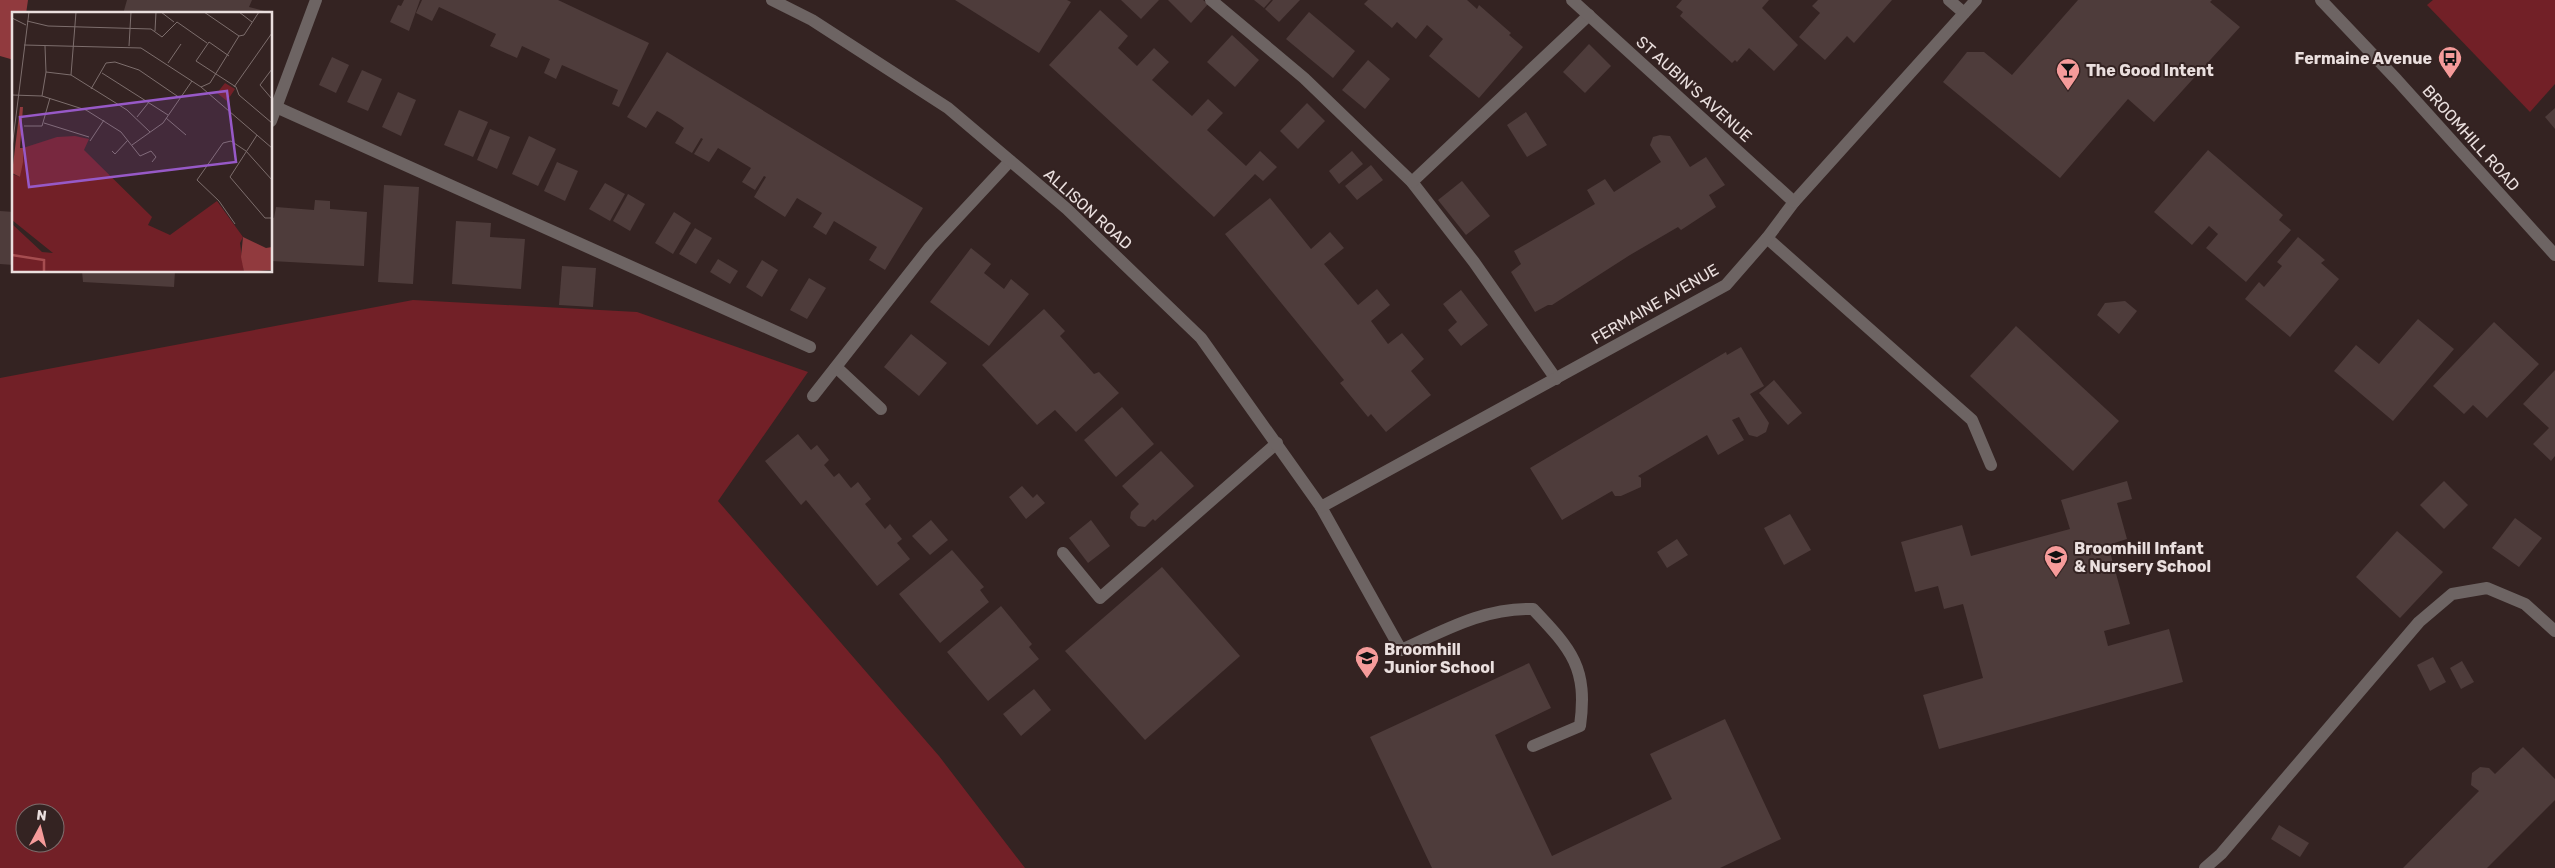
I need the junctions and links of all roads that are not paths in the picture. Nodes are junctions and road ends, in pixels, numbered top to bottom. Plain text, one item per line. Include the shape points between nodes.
1 (316, 0) edge
2 (772, 0) edge
3 (1210, 0) edge
4 (1572, 0) edge
5 (1949, 0) edge
6 (1976, 0) edge
7 (2321, 0) edge
8 (1964, 14) junction
9 (1589, 15) junction
10 (276, 106) junction
11 (272, 118) edge
12 (1010, 161) junction
13 (1412, 182) junction
14 (1794, 202) junction
15 (1767, 238) junction
16 (2555, 255) edge
17 (810, 347) dead end
18 (836, 367) junction
19 (1556, 379) junction
20 (813, 396) dead end
21 (881, 409) dead end
22 (1277, 443) junction
23 (1991, 465) dead end
24 (1321, 506) junction
25 (1063, 553) dead end
26 (2555, 631) edge
27 (1532, 746) dead end
28 (2205, 868) edge

1 - 10 street
2 - 12 street, ALLISON ROAD via 812,20 948,108
3 - 13 street via 1304,78
4 - 9 street, ST AUBIN'S AVENUE
5 - 8 street
6 - 8 street, FERMAINE AVENUE
7 - 16 street, BROOMHILL ROAD via 2398,80
8 - 14 street, FERMAINE AVENUE
9 - 13 street
9 - 14 street, ST AUBIN'S AVENUE
10 - 11 street
10 - 17 street
12 - 18 street via 930,247
12 - 22 street, ALLISON ROAD via 1067,209 1201,338
13 - 19 street via 1474,262
14 - 15 street, FERMAINE AVENUE
15 - 19 street, FERMAINE AVENUE via 1726,285
15 - 23 street via 1972,420
18 - 20 street
18 - 21 street
19 - 24 street, FERMAINE AVENUE
22 - 24 street, ALLISON ROAD
22 - 25 street via 1100,598
24 - 27 street, ALLISON ROAD via 1401,650 1466,620 1517,608 1533,609 1559,636 1578,667 1584,697 1580,726
26 - 28 street via 2525,604 2488,588 2452,594 2419,622

